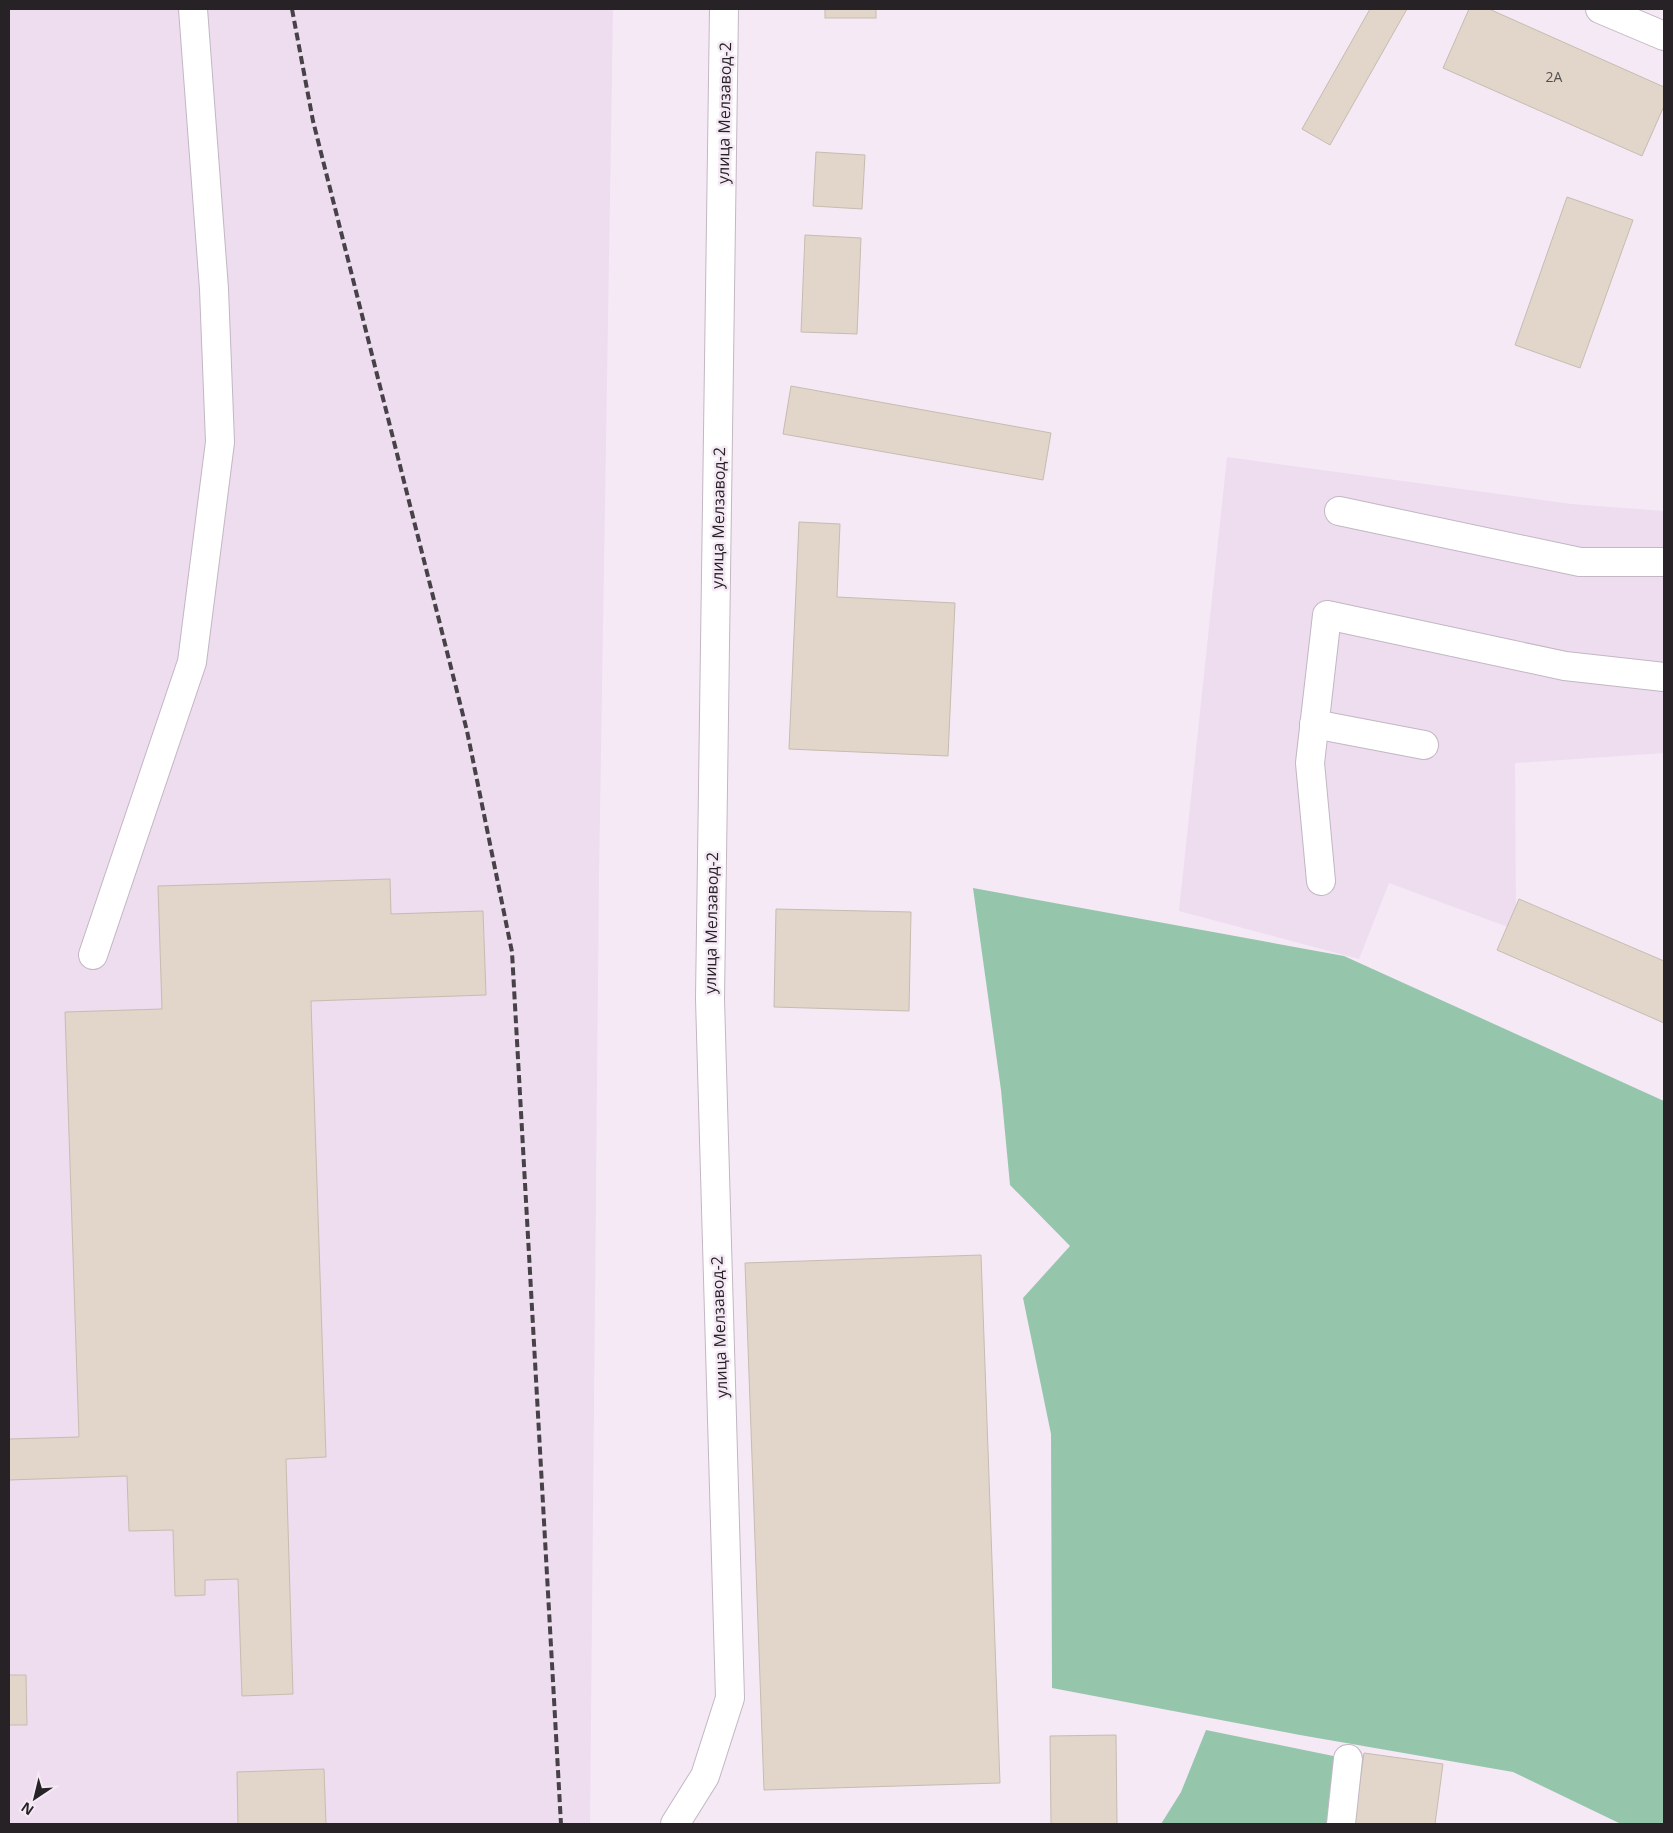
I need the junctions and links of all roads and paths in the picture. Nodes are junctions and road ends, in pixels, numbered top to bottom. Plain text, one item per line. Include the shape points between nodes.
1 (194, 9) edge
2 (724, 9) edge
3 (1607, 10) edge
4 (1664, 36) edge
5 (1339, 511) dead end
6 (1664, 562) edge
7 (1664, 677) edge
8 (1314, 724) junction
9 (1424, 745) dead end
10 (1321, 880) dead end
11 (93, 955) dead end
12 (1348, 1759) dead end
13 (676, 1824) edge
14 (1341, 1824) edge

1 - 11 street via 214,289 220,442 192,662
2 - 13 street, улица Мелзавод-2 via 710,999 730,1698 705,1776
3 - 4 street
5 - 6 street via 1580,562
7 - 8 street via 1564,666 1327,615
8 - 9 street
8 - 10 street via 1310,763
12 - 14 street

